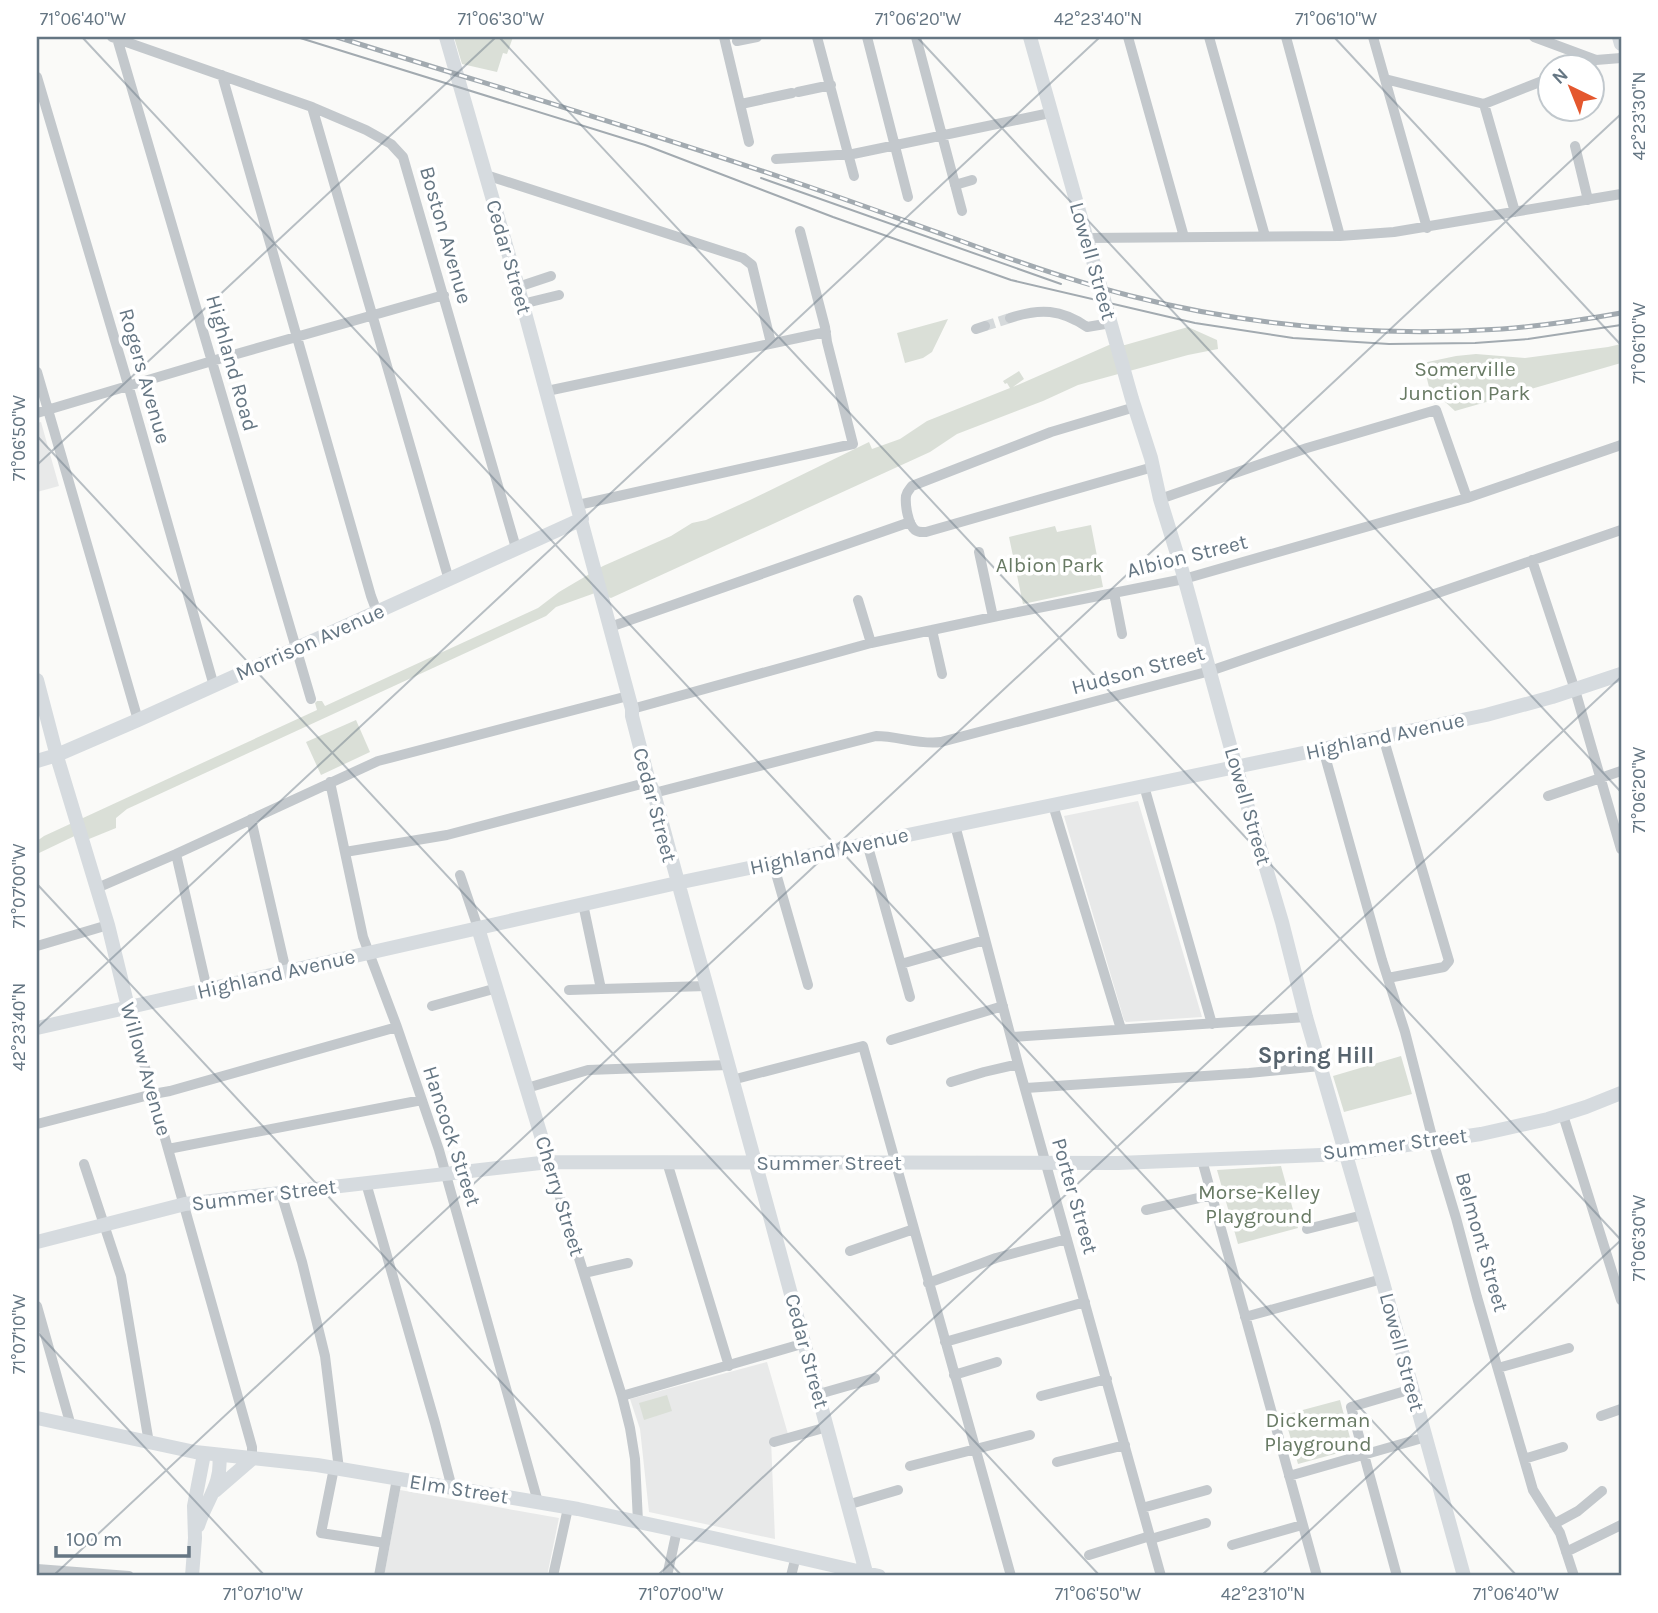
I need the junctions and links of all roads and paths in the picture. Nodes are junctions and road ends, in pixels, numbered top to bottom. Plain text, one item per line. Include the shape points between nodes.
1 (446, 37) edge
2 (724, 37) edge
3 (757, 37) edge
4 (817, 37) edge
5 (867, 37) edge
6 (916, 37) edge
7 (1030, 37) edge
8 (1128, 37) edge
9 (1209, 37) edge
10 (1286, 37) edge
11 (1373, 37) edge
12 (1534, 37) edge
13 (1619, 37) edge
14 (114, 38) edge
15 (737, 41) dead end
16 (1621, 44) edge
17 (1574, 52) edge
18 (222, 75) junction
19 (37, 77) edge
20 (1385, 79) junction
21 (1536, 83) edge
22 (831, 85) junction
23 (741, 104) junction
24 (1484, 104) junction
25 (312, 107) junction
26 (1051, 113) junction
27 (942, 135) junction
28 (749, 142) dead end
29 (896, 145) junction
30 (1575, 146) dead end
31 (849, 153) junction
32 (776, 159) dead end
33 (486, 175) junction
34 (854, 176) dead end
35 (972, 180) dead end
36 (956, 185) junction
37 (1621, 194) edge
38 (908, 197) dead end
39 (1588, 200) junction
40 (962, 211) dead end
41 (1515, 212) junction
42 (1427, 228) junction
43 (800, 231) dead end
44 (1265, 236) junction
45 (1340, 236) junction
46 (1185, 237) junction
47 (1086, 238) junction
48 (551, 276) dead end
49 (518, 287) junction
50 (444, 295) junction
51 (559, 295) dead end
52 (522, 304) junction
53 (374, 315) junction
54 (1109, 316) junction
55 (1010, 318) tunnel mouth
56 (826, 332) junction
57 (298, 338) junction
58 (772, 343) junction
59 (212, 361) junction
60 (37, 372) edge
61 (128, 387) junction
62 (547, 391) junction
63 (1135, 407) junction
64 (48, 410) junction
65 (37, 413) edge
66 (1621, 445) edge
67 (1153, 467) junction
68 (1467, 498) junction
69 (1160, 499) junction
70 (580, 512) junction
71 (910, 522) junction
72 (1621, 530) edge
73 (516, 548) junction
74 (979, 552) dead end
75 (1532, 560) junction
76 (1184, 579) junction
77 (449, 580) junction
78 (1114, 593) junction
79 (858, 600) dead end
80 (377, 612) junction
81 (993, 617) junction
82 (610, 627) junction
83 (932, 630) junction
84 (1122, 634) dead end
85 (872, 643) junction
86 (296, 648) junction
87 (1210, 671) junction
88 (942, 674) dead end
89 (1621, 674) edge
90 (37, 680) edge
91 (214, 686) junction
92 (1575, 690) junction
93 (311, 699) dead end
94 (630, 703) junction
95 (138, 720) junction
96 (1383, 737) junction
97 (1322, 749) junction
98 (57, 755) junction
99 (37, 761) edge
100 (1236, 767) junction
101 (1621, 771) edge
102 (1601, 778) junction
103 (330, 782) junction
104 (1144, 786) junction
105 (651, 787) junction
106 (1548, 796) dead end
107 (1053, 805) junction
108 (251, 819) junction
109 (954, 825) junction
110 (867, 843) junction
111 (1621, 849) edge
112 (345, 852) junction
113 (176, 854) junction
114 (773, 863) junction
115 (460, 875) dead end
116 (677, 883) junction
117 (97, 888) junction
118 (583, 904) junction
119 (108, 925) junction
120 (478, 928) junction
121 (985, 940) junction
122 (37, 946) edge
123 (368, 953) junction
124 (901, 964) junction
125 (286, 971) junction
126 (1388, 978) junction
127 (808, 985) dead end
128 (707, 986) junction
129 (497, 988) junction
130 (207, 989) junction
131 (601, 989) junction
132 (569, 990) dead end
133 (910, 997) dead end
134 (432, 1006) dead end
135 (1003, 1006) junction
136 (128, 1007) junction
137 (1306, 1017) junction
138 (1212, 1024) junction
139 (397, 1027) junction
140 (37, 1028) edge
141 (1121, 1029) junction
142 (1012, 1037) junction
143 (891, 1040) dead end
144 (1018, 1063) junction
145 (728, 1065) junction
146 (1320, 1066) junction
147 (732, 1080) junction
148 (951, 1082) dead end
149 (527, 1088) junction
150 (1026, 1088) junction
151 (1621, 1093) edge
152 (153, 1094) junction
153 (422, 1100) junction
154 (1563, 1115) junction
155 (37, 1124) edge
156 (1433, 1140) junction
157 (168, 1149) junction
158 (1346, 1154) junction
159 (1202, 1160) junction
160 (549, 1162) junction
161 (755, 1162) junction
162 (667, 1163) junction
163 (896, 1163) junction
164 (1046, 1163) junction
165 (84, 1164) dead end
166 (446, 1174) junction
167 (366, 1183) junction
168 (281, 1192) junction
169 (1212, 1195) junction
170 (185, 1204) junction
171 (1146, 1210) dead end
172 (1363, 1215) junction
173 (104, 1226) junction
174 (914, 1229) junction
175 (1307, 1229) dead end
176 (1067, 1239) junction
177 (37, 1242) edge
178 (850, 1251) dead end
179 (628, 1263) dead end
180 (584, 1273) junction
181 (1382, 1279) junction
182 (928, 1283) junction
183 (1621, 1300) edge
184 (1085, 1302) junction
185 (37, 1306) edge
186 (1245, 1317) junction
187 (945, 1342) junction
188 (805, 1343) junction
189 (1569, 1348) dead end
190 (998, 1363) dead end
191 (729, 1366) junction
192 (1498, 1367) junction
193 (954, 1375) junction
194 (875, 1378) dead end
195 (1107, 1379) junction
196 (1412, 1389) junction
197 (819, 1394) junction
198 (622, 1396) junction
199 (1041, 1396) dead end
200 (1621, 1409) edge
201 (1601, 1416) dead end
202 (37, 1418) edge
203 (71, 1426) junction
204 (827, 1427) junction
205 (1030, 1435) dead end
206 (1426, 1437) junction
207 (149, 1443) junction
208 (774, 1443) dead end
209 (1125, 1445) junction
210 (1563, 1447) dead end
211 (975, 1450) junction
212 (211, 1454) junction
213 (1364, 1455) junction
214 (252, 1459) junction
215 (1524, 1459) junction
216 (1057, 1462) dead end
217 (911, 1466) dead end
218 (336, 1469) junction
219 (1289, 1476) junction
220 (397, 1479) junction
221 (452, 1488) junction
222 (898, 1490) dead end
223 (1207, 1490) dead end
224 (1602, 1491) dead end
225 (212, 1494) junction
226 (538, 1502) junction
227 (847, 1505) junction
228 (568, 1508) junction
229 (1142, 1508) junction
230 (638, 1522) junction
231 (1206, 1523) dead end
232 (1554, 1524) junction
233 (1302, 1525) junction
234 (1621, 1525) edge
235 (677, 1530) junction
236 (195, 1538) junction
237 (1151, 1538) junction
238 (385, 1543) junction
239 (1232, 1545) dead end
240 (1566, 1552) junction
241 (1089, 1555) dead end
242 (796, 1556) junction
243 (37, 1569) edge
244 (871, 1575) edge
245 (129, 1576) edge
246 (192, 1576) edge
247 (379, 1576) edge
248 (553, 1576) edge
249 (667, 1576) edge
250 (791, 1576) edge
251 (1011, 1576) edge
252 (1161, 1576) edge
253 (1317, 1576) edge
254 (1397, 1576) edge
255 (1464, 1576) edge
256 (1574, 1576) edge

1 - 33 street, Cedar Street
2 - 23 street
3 - 15 street
4 - 22 street
5 - 29 street
6 - 27 street via 933,83
7 - 26 street, Lowell Street
8 - 46 street
9 - 44 street
10 - 45 street
11 - 20 street
12 - 17 street
13 - 16 street
14 - 18 street, Boston Avenue
14 - 59 street, Highland Road
18 - 25 street, Boston Avenue
18 - 57 street
19 - 61 street, Rogers Avenue
20 - 24 street
20 - 42 street
21 - 24 street
22 - 23 street
22 - 31 street
23 - 28 street
24 - 41 street
25 - 50 street, Boston Avenue via 366,130 403,157
25 - 53 street
26 - 27 street
26 - 47 street, Lowell Street
27 - 29 street
27 - 36 street
29 - 31 street
29 - 38 street
30 - 39 street
31 - 32 street
31 - 34 street
33 - 49 street, Cedar Street
33 - 58 street via 743,258 752,265
35 - 36 street
36 - 40 street
37 - 39 street
39 - 41 street
41 - 42 street
42 - 45 street
43 - 56 street
44 - 45 street
44 - 46 street
46 - 47 street
47 - 54 street, Lowell Street
48 - 49 street
49 - 52 street, Cedar Street
50 - 53 street
50 - 73 street, Boston Avenue
51 - 52 street
52 - 62 street, Cedar Street
53 - 57 street
53 - 77 street
54 - 55 street via 1087,327 1049,311
54 - 63 street, Lowell Street
56 - 58 street
56 - 70 street via 853,444
57 - 59 street
57 - 80 street
58 - 62 street
59 - 61 street
59 - 86 street, Highland Road
60 - 64 street
61 - 64 street
61 - 91 street, Rogers Avenue
62 - 70 street, Cedar Street
63 - 67 street, Lowell Street
63 - 71 street via 1051,432 912,486 906,493
64 - 65 street
64 - 95 street
66 - 68 street, Albion Street
67 - 69 street, Lowell Street
67 - 71 street via 926,532 919,532
68 - 69 street via 1436,410
68 - 76 street, Albion Street
69 - 76 street, Lowell Street
70 - 73 street, Morrison Avenue
70 - 82 street, Cedar Street
71 - 82 street
72 - 75 street, Hudson Street
73 - 77 street, Morrison Avenue
74 - 81 street
75 - 87 street, Hudson Street
75 - 92 street
76 - 78 street, Albion Street
76 - 87 street, Lowell Street
77 - 80 street, Morrison Avenue
78 - 81 street, Albion Street
78 - 84 street
79 - 85 street
80 - 86 street, Morrison Avenue
81 - 83 street, Albion Street
82 - 94 street, Cedar Street
83 - 85 street, Albion Street
83 - 88 street
85 - 94 street, Albion Street
86 - 91 street, Morrison Avenue
86 - 93 street, Highland Road
87 - 100 street, Lowell Street
87 - 105 street, Hudson Street via 941,742 876,736
89 - 92 street, Highland Avenue
90 - 98 street, Willow Avenue
91 - 95 street, Morrison Avenue
92 - 96 street, Highland Avenue via 1494,714
92 - 102 street
94 - 103 street, Albion Street via 378,761
94 - 105 street, Cedar Street
95 - 98 street, Morrison Avenue
96 - 97 street, Highland Avenue
96 - 126 street via 1449,961 1444,967
97 - 100 street, Highland Avenue
97 - 126 street, Belmont Street
98 - 99 street, Morrison Avenue
98 - 117 street, Willow Avenue
100 - 104 street, Highland Avenue
100 - 137 street, Lowell Street
101 - 102 street
102 - 106 street
102 - 111 street
103 - 108 street, Albion Street
103 - 112 street, Hancock Street
104 - 107 street, Highland Avenue
104 - 138 street
105 - 112 street, Hudson Street via 447,835
105 - 116 street, Cedar Street
107 - 109 street, Highland Avenue
107 - 141 street
108 - 113 street, Albion Street
108 - 125 street
109 - 110 street, Highland Avenue
109 - 121 street, Porter Street
110 - 114 street, Highland Avenue
110 - 124 street
112 - 123 street, Hancock Street
113 - 117 street, Albion Street
113 - 130 street
114 - 116 street, Highland Avenue
114 - 127 street
115 - 120 street, Cherry Street
116 - 118 street, Highland Avenue
116 - 128 street, Cedar Street
117 - 119 street, Willow Avenue
118 - 120 street, Highland Avenue
118 - 131 street
119 - 122 street
119 - 136 street, Willow Avenue
120 - 123 street, Highland Avenue
120 - 129 street, Cherry Street
121 - 124 street
121 - 135 street, Porter Street
123 - 125 street, Highland Avenue
123 - 139 street, Hancock Street
124 - 133 street
125 - 130 street, Highland Avenue
126 - 156 street, Belmont Street
128 - 131 street
128 - 145 street, Cedar Street
129 - 134 street
129 - 149 street, Cherry Street
130 - 136 street, Highland Avenue
131 - 132 street
135 - 142 street, Porter Street
135 - 143 street
136 - 140 street, Highland Avenue
136 - 152 street, Willow Avenue
137 - 138 street
137 - 146 street, Lowell Street
138 - 141 street
139 - 152 street
139 - 153 street, Hancock Street
141 - 142 street
142 - 144 street, Porter Street
144 - 148 street
144 - 150 street, Porter Street
145 - 147 street, Cedar Street
145 - 149 street via 588,1070
146 - 150 street
146 - 158 street, Lowell Street
147 - 161 street, Cedar Street
147 - 163 street via 863,1046
149 - 160 street, Cherry Street
150 - 164 street, Porter Street
151 - 154 street, Summer Street
152 - 155 street
152 - 157 street, Willow Avenue
153 - 157 street
153 - 166 street, Hancock Street
154 - 156 street, Summer Street
154 - 183 street
156 - 158 street, Summer Street
156 - 192 street, Belmont Street
157 - 170 street, Willow Avenue
158 - 159 street, Summer Street
158 - 172 street, Lowell Street
159 - 164 street, Summer Street
159 - 169 street
160 - 162 street, Summer Street
160 - 166 street, Summer Street
160 - 180 street, Cherry Street
161 - 162 street, Summer Street
161 - 163 street, Summer Street
161 - 188 street, Cedar Street
162 - 191 street
163 - 164 street, Summer Street
163 - 174 street
164 - 176 street, Porter Street
165 - 173 street
166 - 167 street, Summer Street
166 - 226 street, Hancock Street
167 - 168 street, Summer Street
167 - 221 street
168 - 170 street, Summer Street
168 - 218 street via 325,1356
169 - 171 street
169 - 186 street
170 - 173 street, Summer Street
170 - 214 street, Willow Avenue
172 - 175 street
172 - 181 street, Lowell Street
173 - 177 street, Summer Street
173 - 207 street via 121,1276
174 - 178 street
174 - 182 street
176 - 182 street
176 - 184 street, Porter Street
179 - 180 street
180 - 198 street, Cherry Street
181 - 186 street
181 - 196 street, Lowell Street
182 - 187 street
184 - 187 street
184 - 195 street, Porter Street
185 - 203 street
186 - 219 street
187 - 193 street
188 - 191 street
188 - 197 street, Cedar Street
189 - 192 street
190 - 193 street
191 - 198 street
192 - 215 street, Belmont Street
193 - 211 street
194 - 197 street
195 - 199 street
195 - 209 street, Porter Street
196 - 206 street, Lowell Street
196 - 213 street via 1351,1407
197 - 204 street, Cedar Street
198 - 230 street, Cherry Street via 635,1459
200 - 201 street
202 - 203 street, Elm Street
203 - 207 street, Elm Street
204 - 208 street
204 - 227 street, Cedar Street
205 - 211 street
206 - 213 street
206 - 255 street, Lowell Street
207 - 212 street, Elm Street
209 - 216 street
209 - 229 street, Porter Street
210 - 215 street
211 - 217 street
211 - 251 street
212 - 214 street, Elm Street
212 - 225 street via 220,1465
212 - 236 street via 195,1500
213 - 219 street
213 - 254 street
214 - 218 street, Elm Street
214 - 225 street
215 - 232 street, Belmont Street via 1533,1490
218 - 220 street, Elm Street
218 - 238 street via 321,1533
219 - 233 street
220 - 221 street, Elm Street
220 - 238 street
221 - 226 street, Elm Street
222 - 227 street
223 - 229 street
224 - 232 street
225 - 236 street
226 - 228 street, Elm Street
227 - 244 street, Cedar Street
228 - 230 street, Elm Street
228 - 248 street
229 - 237 street, Porter Street
230 - 235 street, Elm Street
231 - 237 street
232 - 240 street, Belmont Street
233 - 239 street
233 - 253 street
234 - 240 street
235 - 242 street, Elm Street
235 - 249 street
236 - 246 street
237 - 241 street
237 - 252 street, Porter Street
238 - 247 street
240 - 256 street, Belmont Street
242 - 244 street, Elm Street
242 - 250 street
243 - 245 street

